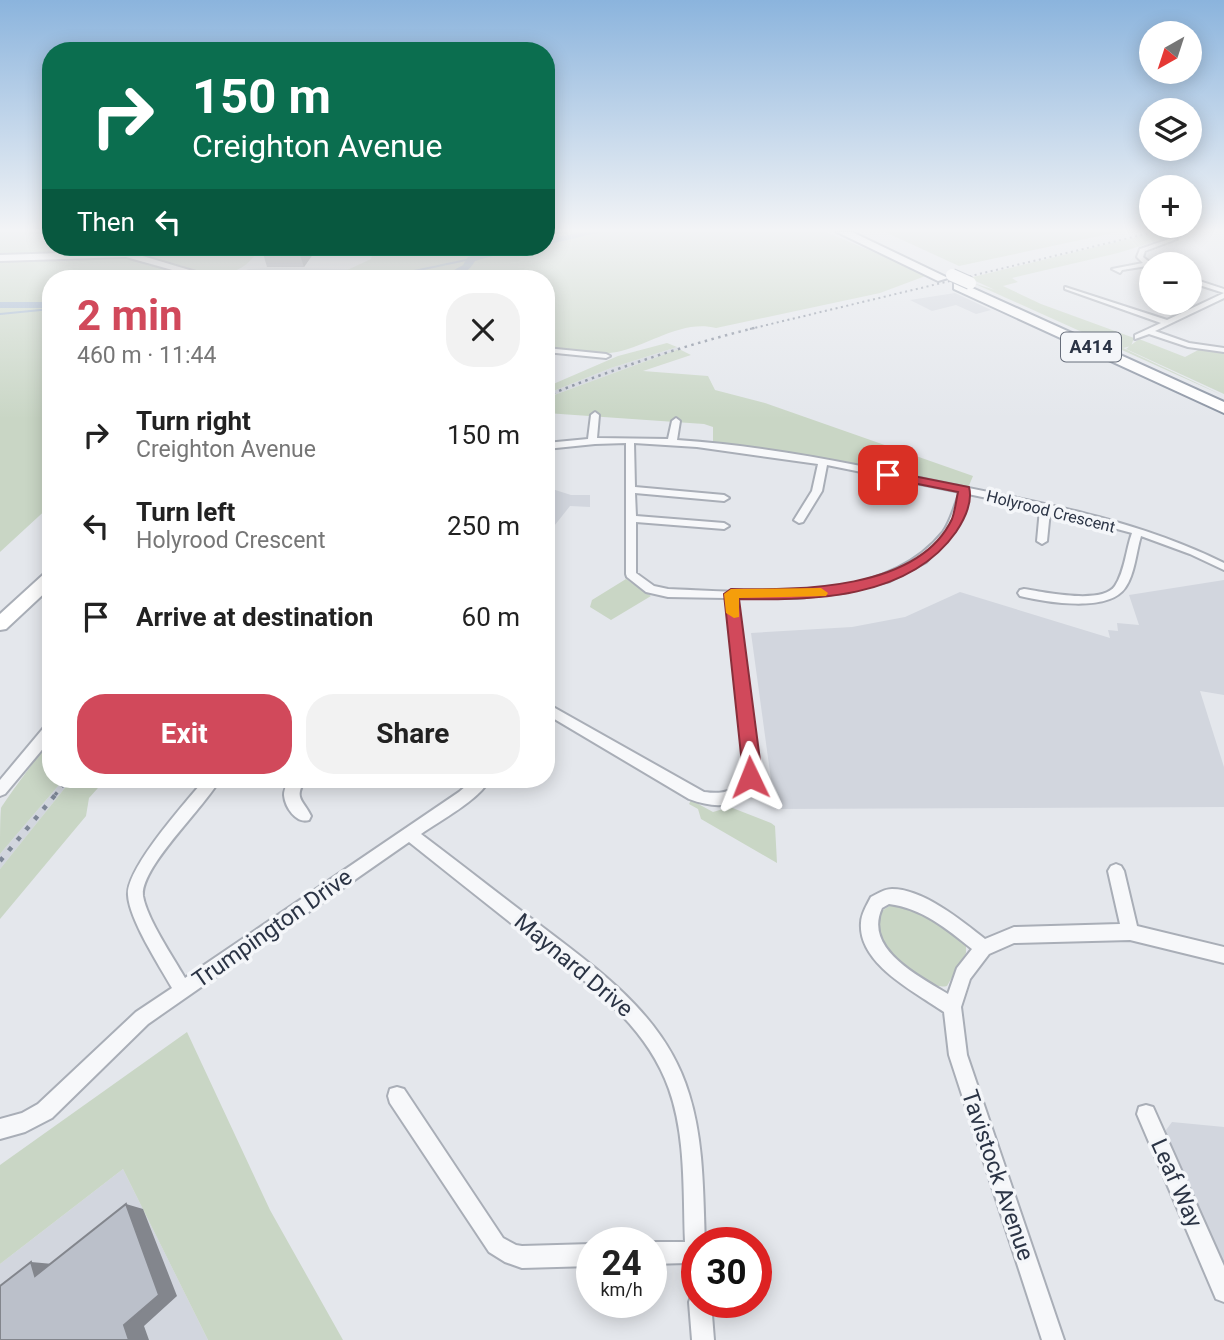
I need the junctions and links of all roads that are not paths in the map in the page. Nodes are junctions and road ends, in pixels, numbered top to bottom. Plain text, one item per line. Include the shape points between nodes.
1 (986, 295) edge
2 (989, 295) edge
3 (1086, 295) edge
4 (1221, 295) edge
5 (1168, 323) junction
6 (1150, 332) junction
7 (1138, 337) dead end
8 (1224, 350) edge
9 (555, 351) edge
10 (606, 356) dead end
11 (1224, 398) edge
12 (1224, 408) edge
13 (595, 415) dead end
14 (676, 421) dead end
15 (592, 442) junction
16 (630, 442) junction
17 (672, 444) junction
18 (555, 445) edge
19 (823, 463) junction
20 (631, 490) junction
21 (965, 490) junction
22 (724, 498) dead end
23 (1045, 508) junction
24 (631, 519) junction
25 (799, 520) dead end
26 (724, 526) dead end
27 (1137, 532) junction
28 (1042, 541) dead end
29 (1222, 564) edge
30 (42, 586) edge
31 (1024, 593) dead end
32 (731, 594) junction
33 (0, 624) edge
34 (555, 713) edge
35 (42, 740) edge
36 (206, 788) edge
37 (292, 788) edge
38 (473, 788) edge
39 (0, 790) edge
40 (304, 816) dead end
41 (409, 833) junction
42 (1116, 871) dead end
43 (1130, 932) junction
44 (983, 948) junction
45 (1224, 955) edge
46 (182, 990) junction
47 (953, 1007) junction
48 (397, 1096) dead end
49 (1146, 1115) dead end
50 (0, 1129) edge
51 (695, 1227) edge
52 (576, 1255) edge
53 (1224, 1291) edge
54 (701, 1318) edge
55 (703, 1340) edge
56 (1054, 1340) edge

1 - 12 highway, A414
2 - 11 highway, A414
3 - 5 street
4 - 5 street
5 - 6 street
6 - 7 street
6 - 8 street via 1188,345
9 - 10 street
13 - 15 street
14 - 17 street
15 - 16 street, Holyrood Crescent
15 - 18 street, Holyrood Crescent
16 - 17 street, Holyrood Crescent
16 - 20 street
17 - 19 street, Holyrood Crescent
19 - 21 street, Holyrood Crescent
19 - 25 street via 817,491
20 - 22 street
20 - 24 street
21 - 23 street, Holyrood Crescent
21 - 32 street via 958,519 940,545 892,575 818,593
23 - 27 street, Holyrood Crescent
23 - 28 street
24 - 26 street
24 - 32 street via 630,568 643,585 668,593
27 - 29 street, Holyrood Crescent
27 - 31 street via 1122,585 1113,594 1083,599
30 - 33 street
32 - 34 street via 752,768 737,795 709,801 694,796
35 - 39 street
36 - 46 street via 136,886 138,902
37 - 40 street via 291,798
38 - 41 street, Trumpington Drive
41 - 46 street, Trumpington Drive
41 - 51 street, Maynard Drive via 614,993 646,1026 670,1067 684,1113
42 - 43 street
43 - 44 street via 1014,935
43 - 45 street
44 - 47 street, Tavistock Avenue via 963,974
44 - 47 street via 910,898 889,897 869,915 870,934 880,953
46 - 50 street, Trumpington Drive via 122,1034 45,1111
47 - 56 street, Tavistock Avenue via 958,1055
48 - 52 street via 496,1245 512,1255
49 - 53 street, Leaf Way
54 - 55 street

